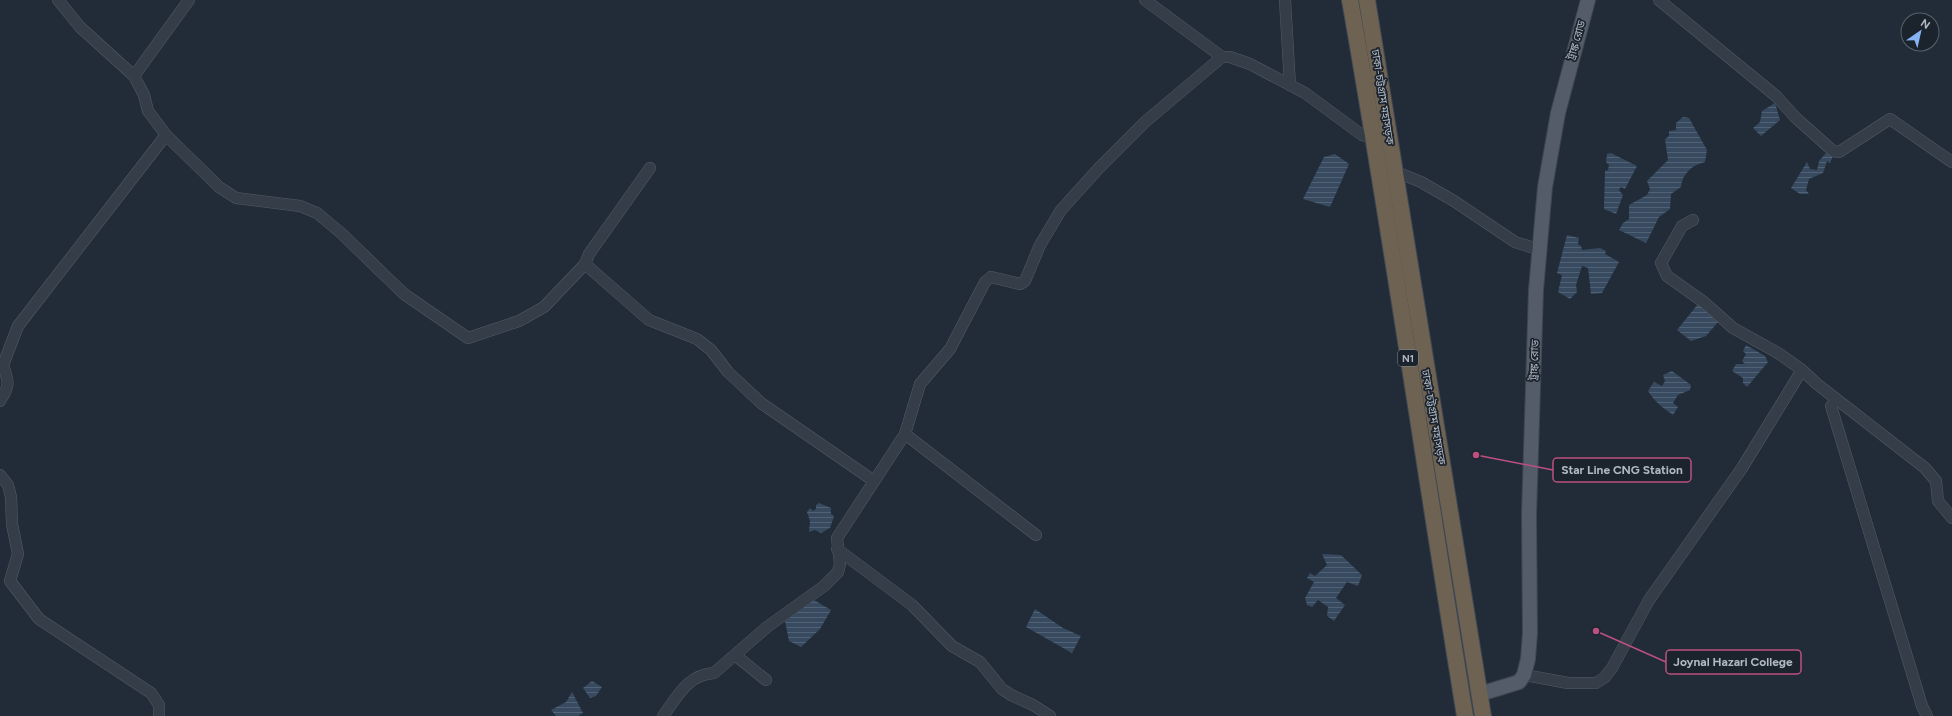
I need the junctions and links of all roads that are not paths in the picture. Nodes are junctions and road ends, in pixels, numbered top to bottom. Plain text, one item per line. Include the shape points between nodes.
1 (58, 0) edge
2 (188, 0) edge
3 (1145, 0) edge
4 (1285, 0) edge
5 (1350, 0) edge
6 (1366, 0) edge
7 (1588, 0) edge
8 (1659, 0) edge
9 (1222, 57) junction
10 (134, 76) junction
11 (1290, 85) junction
12 (166, 135) junction
13 (1372, 137) junction
14 (1952, 162) edge
15 (650, 168) dead end
16 (1394, 171) junction
17 (1693, 220) dead end
18 (1540, 250) junction
19 (585, 264) junction
20 (1802, 370) junction
21 (0, 401) edge
22 (1831, 406) dead end
23 (905, 434) junction
24 (0, 475) edge
25 (874, 481) junction
26 (1952, 518) edge
27 (1036, 535) dead end
28 (837, 549) junction
29 (1460, 570) junction
30 (1443, 573) junction
31 (1465, 599) junction
32 (1447, 600) junction
33 (735, 656) junction
34 (1524, 675) junction
35 (766, 680) dead end
36 (1480, 694) junction
37 (159, 716) edge
38 (663, 716) edge
39 (1050, 716) edge
40 (1465, 716) edge
41 (1483, 716) edge
42 (1927, 716) edge

1 - 10 street via 80,26
2 - 10 street
3 - 9 street
4 - 11 street
5 - 13 highway, ঢাকা-চট্টগ্রাম মহাসড়ক / N1
6 - 16 highway, ঢাকা-চট্টগ্রাম মহাসড়ক / N1
7 - 18 main road, ট্রাঙ্ক রোড via 1558,113 1545,187
8 - 14 street via 1776,96 1833,151 1839,152 1890,120
9 - 11 street via 1250,64
9 - 23 street via 1145,122 1061,210 1040,245 1025,281 1020,284 991,277 985,282 950,349 920,384
10 - 12 street via 144,95 148,111
11 - 13 street via 1362,135
12 - 19 street via 219,187 236,198 300,206 317,213 404,294 468,338 519,321 544,306
12 - 21 street via 18,326 3,365 9,380
13 - 30 highway, ঢাকা-চট্টগ্রাম মহাসড়ক / N1 via 1391,241
15 - 19 street via 589,254
16 - 18 street via 1421,182 1454,201 1515,242
16 - 29 highway, ঢাকা-চট্টগ্রাম মহাসড়ক / N1
17 - 20 street via 1682,226 1660,263 1667,276 1705,303 1733,328 1778,353
18 - 34 main road, ট্রাঙ্ক রোড via 1536,290 1529,515 1530,633
19 - 25 street via 649,320 697,339 711,350 728,372 761,403
20 - 26 street via 1925,468 1936,481 1938,501
20 - 34 street via 1742,468 1649,600 1604,678 1596,683 1568,683
22 - 42 street
23 - 25 street
23 - 27 street
24 - 37 street via 8,484 11,496 12,524 18,554 10,581 39,619 151,693 159,705
25 - 28 street via 837,538
28 - 33 street via 840,564 838,572 824,586 767,627
28 - 39 street via 912,605 952,646 980,662 1002,689
29 - 30 highway via 1453,578 1447,578
29 - 31 highway, ঢাকা-চট্টগ্রাম মহাসড়ক / N1
30 - 32 highway, ঢাকা-চট্টগ্রাম মহাসড়ক / N1
31 - 32 highway via 1460,592 1455,591 1448,595
31 - 36 highway, ঢাকা-চট্টগ্রাম মহাসড়ক / N1
32 - 40 highway, ঢাকা-চট্টগ্রাম মহাসড়ক / N1
33 - 35 street
33 - 38 street via 714,673 693,679
34 - 36 main road via 1519,682
36 - 41 highway, ঢাকা-চট্টগ্রাম মহাসড়ক / N1

